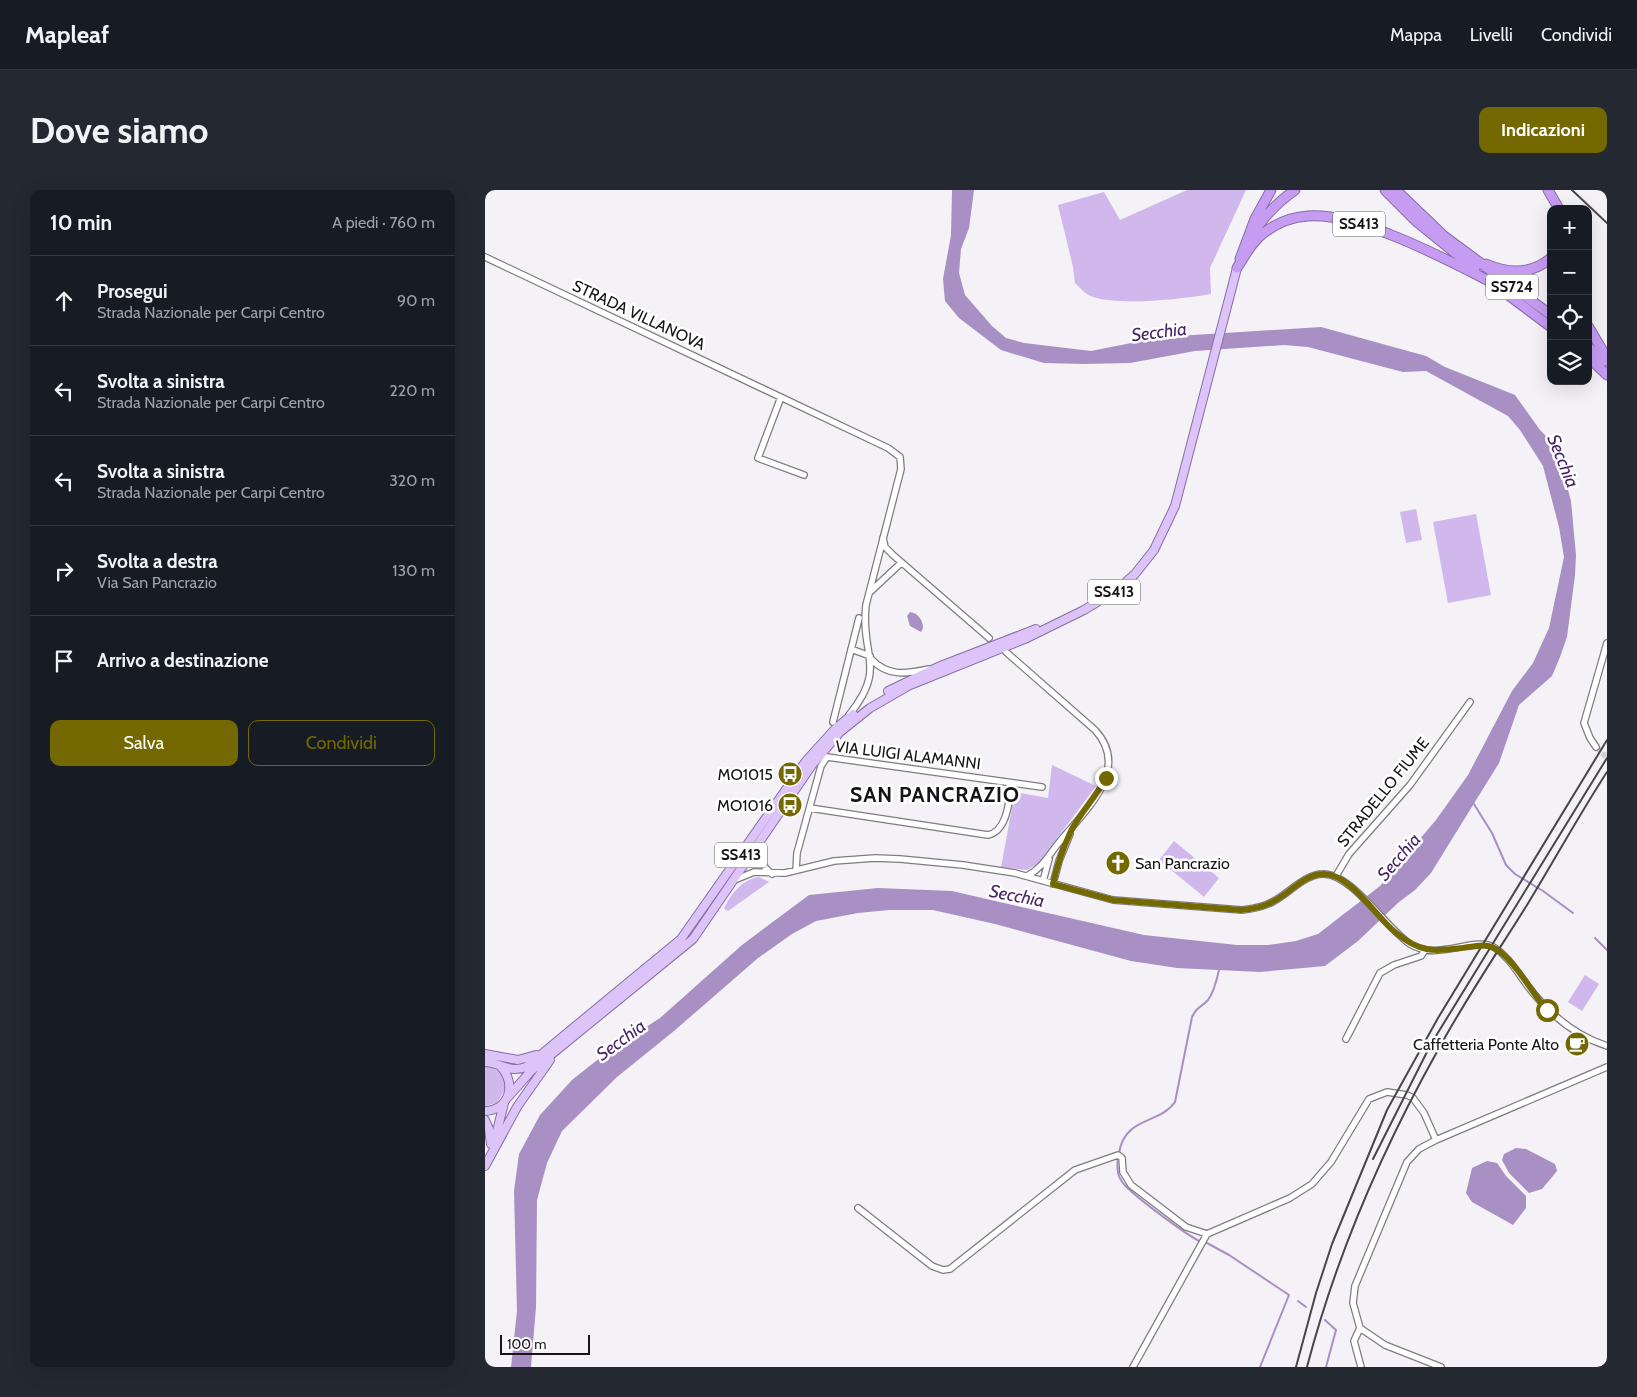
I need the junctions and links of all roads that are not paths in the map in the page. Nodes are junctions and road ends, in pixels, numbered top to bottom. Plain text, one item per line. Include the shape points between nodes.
1 (1271, 190) edge
2 (1295, 190) edge
3 (1385, 190) edge
4 (1396, 190) edge
5 (1548, 190) edge
6 (1557, 205) edge
7 (1419, 220) junction
8 (485, 257) edge
9 (1473, 259) junction
10 (1547, 260) edge
11 (1237, 268) junction
12 (1491, 282) junction
13 (1547, 312) edge
14 (1547, 324) edge
15 (1592, 333) edge
16 (1592, 350) edge
17 (1607, 358) edge
18 (1592, 362) edge
19 (1607, 363) edge
20 (1607, 375) edge
21 (781, 397) junction
22 (804, 475) dead end
23 (883, 533) junction
24 (901, 563) junction
25 (868, 595) junction
26 (859, 618) dead end
27 (1050, 625) junction
28 (989, 638) dead end
29 (1607, 643) edge
30 (851, 649) junction
31 (1005, 652) dead end
32 (870, 657) junction
33 (938, 667) junction
34 (1470, 702) dead end
35 (846, 719) junction
36 (833, 722) dead end
37 (1596, 747) tunnel mouth
38 (1012, 782) junction
39 (1042, 787) dead end
40 (810, 808) junction
41 (1072, 830) junction
42 (759, 841) junction
43 (1050, 857) junction
44 (796, 870) junction
45 (772, 874) junction
46 (1027, 876) junction
47 (1336, 876) junction
48 (732, 881) junction
49 (1043, 881) junction
50 (1053, 884) junction
51 (1425, 950) junction
52 (1346, 1039) dead end
53 (565, 1044) junction
54 (1607, 1046) edge
55 (545, 1051) junction
56 (485, 1054) edge
57 (485, 1062) edge
58 (495, 1064) junction
59 (1607, 1067) edge
60 (506, 1100) junction
61 (485, 1111) edge
62 (485, 1120) edge
63 (1436, 1140) junction
64 (492, 1152) junction
65 (485, 1166) edge
66 (858, 1208) dead end
67 (1207, 1234) junction
68 (1360, 1328) junction
69 (1133, 1367) edge
70 (1361, 1367) edge
71 (1441, 1367) edge

1 - 11 highway, SS413 via 1247,236
2 - 11 highway, SS413 via 1259,223
3 - 7 highway, SS724
4 - 7 highway, SS724
5 - 6 highway
7 - 9 highway, SS724
7 - 12 highway, SS724
8 - 21 street, STRADA VILLANOVA
9 - 10 highway via 1512,272 1533,269
9 - 13 highway, SS724
11 - 12 highway, SS413 via 1257,238 1271,228 1308,216 1328,217 1406,242
11 - 27 main road, SS413 via 1180,488 1161,537 1135,574 1117,590
12 - 14 highway, SS724
15 - 17 highway
16 - 19 highway
18 - 20 highway
21 - 22 street via 758,458
21 - 23 street, STRADA VILLANOVA via 888,448 900,457 901,469
23 - 24 street via 885,547
23 - 25 street
24 - 25 street
24 - 28 street
25 - 32 street via 865,627
26 - 30 street
27 - 33 main road, SS413
27 - 42 main road, SS413 via 1027,638 910,685 852,721 812,765
29 - 37 street via 1583,723
30 - 32 street
30 - 36 street
31 - 41 street via 1095,730 1107,747 1110,760 1106,778
32 - 33 street via 883,669 903,674
32 - 35 street via 871,671 866,690
33 - 35 main road, SS413 via 889,691
34 - 47 street, STRADELLO FIUME via 1410,785 1349,854
35 - 55 main road, SS413 via 806,761 681,939
38 - 39 street, VIA LUIGI ALAMANNI
38 - 40 street, VIA LUIGI ALAMANNI via 831,757 822,762
38 - 40 street via 1003,822 997,832 988,835
40 - 44 street, VIA LUIGI ALAMANNI via 797,853
41 - 43 street
41 - 50 street
42 - 45 street via 760,861
42 - 48 main road, SS413
43 - 46 street
43 - 49 street
44 - 45 street
44 - 46 street via 834,861 875,858 963,865
45 - 48 street via 754,872
46 - 49 street
47 - 50 street via 1314,875 1273,902 1241,910 1113,900
47 - 51 street via 1394,931 1412,945
48 - 53 main road, SS413 via 689,943
49 - 50 street
51 - 52 street via 1421,956 1381,973
51 - 54 street via 1491,946 1513,965 1553,1016 1571,1029
53 - 60 main road, SS413 via 531,1071
53 - 64 main road via 546,1064
55 - 56 main road, SS413 via 518,1060
55 - 58 main road, SS413 via 520,1070 505,1069
57 - 58 main road, SS413
58 - 60 main road via 502,1068 510,1081
59 - 63 street
60 - 61 main road, SS413 via 493,1110
60 - 64 main road
62 - 64 main road
63 - 67 street via 1413,1098 1394,1092 1373,1096 1364,1104 1325,1171 1312,1184 1290,1198
63 - 68 street via 1419,1149 1404,1166 1355,1286 1353,1303
64 - 65 main road
66 - 67 street via 932,1266 949,1269 1075,1170 1121,1155 1123,1172 1131,1185 1186,1227
67 - 69 street
68 - 70 street via 1354,1341
68 - 71 street via 1385,1344

